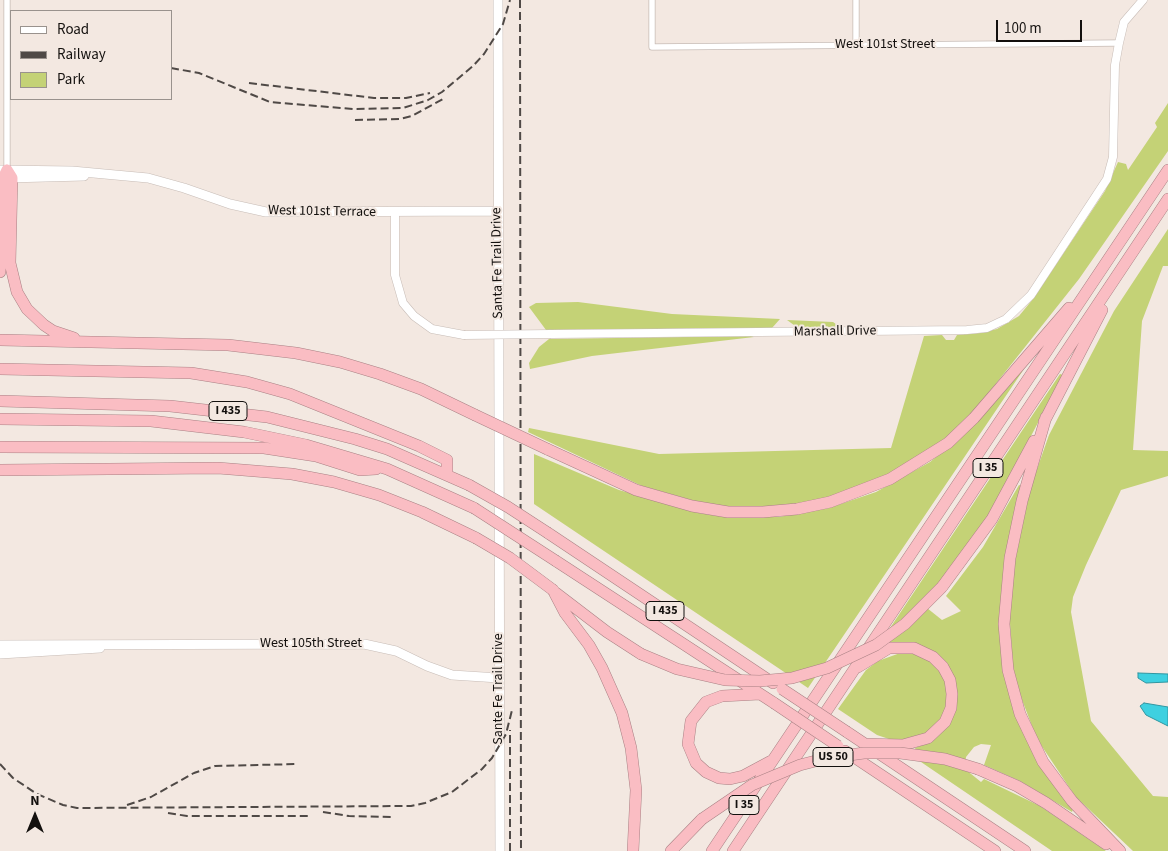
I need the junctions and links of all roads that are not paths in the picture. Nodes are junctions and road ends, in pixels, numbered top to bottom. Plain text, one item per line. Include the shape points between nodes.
1 (7, 0) edge
2 (498, 0) edge
3 (652, 0) edge
4 (856, 0) edge
5 (1143, 0) edge
6 (1119, 43) junction
7 (856, 45) junction
8 (1168, 170) edge
9 (4, 175) edge
10 (1168, 199) edge
11 (497, 211) junction
12 (395, 212) junction
13 (1124, 266) junction
14 (0, 272) edge
15 (1098, 276) junction
16 (0, 340) edge
17 (92, 341) junction
18 (0, 368) edge
19 (0, 401) edge
20 (1046, 417) junction
21 (0, 419) edge
22 (0, 447) edge
23 (387, 469) junction
24 (0, 470) edge
25 (447, 475) junction
26 (499, 527) joint
27 (553, 590) junction
28 (0, 645) edge
29 (118, 645) junction
30 (0, 654) edge
31 (853, 671) junction
32 (499, 678) junction
33 (760, 694) junction
34 (864, 744) junction
35 (776, 758) junction
36 (500, 851) edge
37 (633, 851) edge
38 (671, 851) edge
39 (712, 851) edge
40 (733, 851) edge
41 (995, 851) edge
42 (1025, 851) edge
43 (1115, 851) edge
44 (1120, 851) edge

1 - 9 street
2 - 11 main road, Santa Fe Trail Drive
3 - 7 street, West 101st Street via 652,47
4 - 7 street
5 - 6 street, Marshall Drive via 1124,22
6 - 7 street, West 101st Street
6 - 12 street, Marshall Drive, bridge via 1115,65 1114,157 1107,179 1031,296 1006,319 987,328 464,335 442,332 427,326 403,303 395,276
8 - 15 highway, I 35
9 - 12 main road, West 101st Terrace via 129,176 161,181 230,204 266,212
9 - 14 highway
9 - 17 highway via 10,263 21,301 52,331
10 - 13 highway, I 35
11 - 12 main road, West 101st Terrace
11 - 26 main road, Santa Fe Trail Drive
13 - 20 highway
13 - 31 highway, I 35
15 - 17 highway, bridge via 979,412 948,442 907,470 846,498 780,511 710,510 636,490 421,389 340,362 296,352 228,345
15 - 35 highway, I 35
16 - 17 highway
18 - 25 highway via 191,373 247,382 290,394 420,446 447,460
19 - 25 highway, I 435 via 170,406 268,417 355,439
20 - 27 highway, bridge via 992,520 942,587 905,624 876,645 833,666 792,678 760,681 725,680 677,669 623,644
20 - 44 highway via 1017,520 1010,558 1004,624 1008,670 1020,714 1043,762 1072,801
21 - 23 highway, I 435 via 151,422 211,427 288,441
22 - 23 highway via 264,448 316,456 360,470
23 - 33 highway, I 435, bridge via 474,508
24 - 27 highway, bridge via 218,468 292,474 334,482 379,495 476,538
25 - 34 highway, I 435, bridge via 508,506
26 - 32 main road, Sante Fe Trail Drive
27 - 37 highway via 602,668 622,713 631,748 636,790
28 - 29 main road, West 105th Street
29 - 30 main road, West 105th Street via 88,650
29 - 32 main road, West 105th Street via 364,644 396,651 452,675
31 - 34 highway via 883,651 896,647 914,648 938,661 951,688 948,715 940,729 928,738 903,745
31 - 40 highway, I 35
32 - 36 main road, Sante Fe Trail Drive
33 - 35 highway via 722,696 706,702 691,721 689,750 701,768 724,779 743,776
33 - 41 highway, I 435, bridge
34 - 42 highway, I 435
35 - 39 highway, I 35
38 - 43 highway, US 50, bridge via 702,819 752,785 800,765 827,758 900,752 945,759 1017,786

